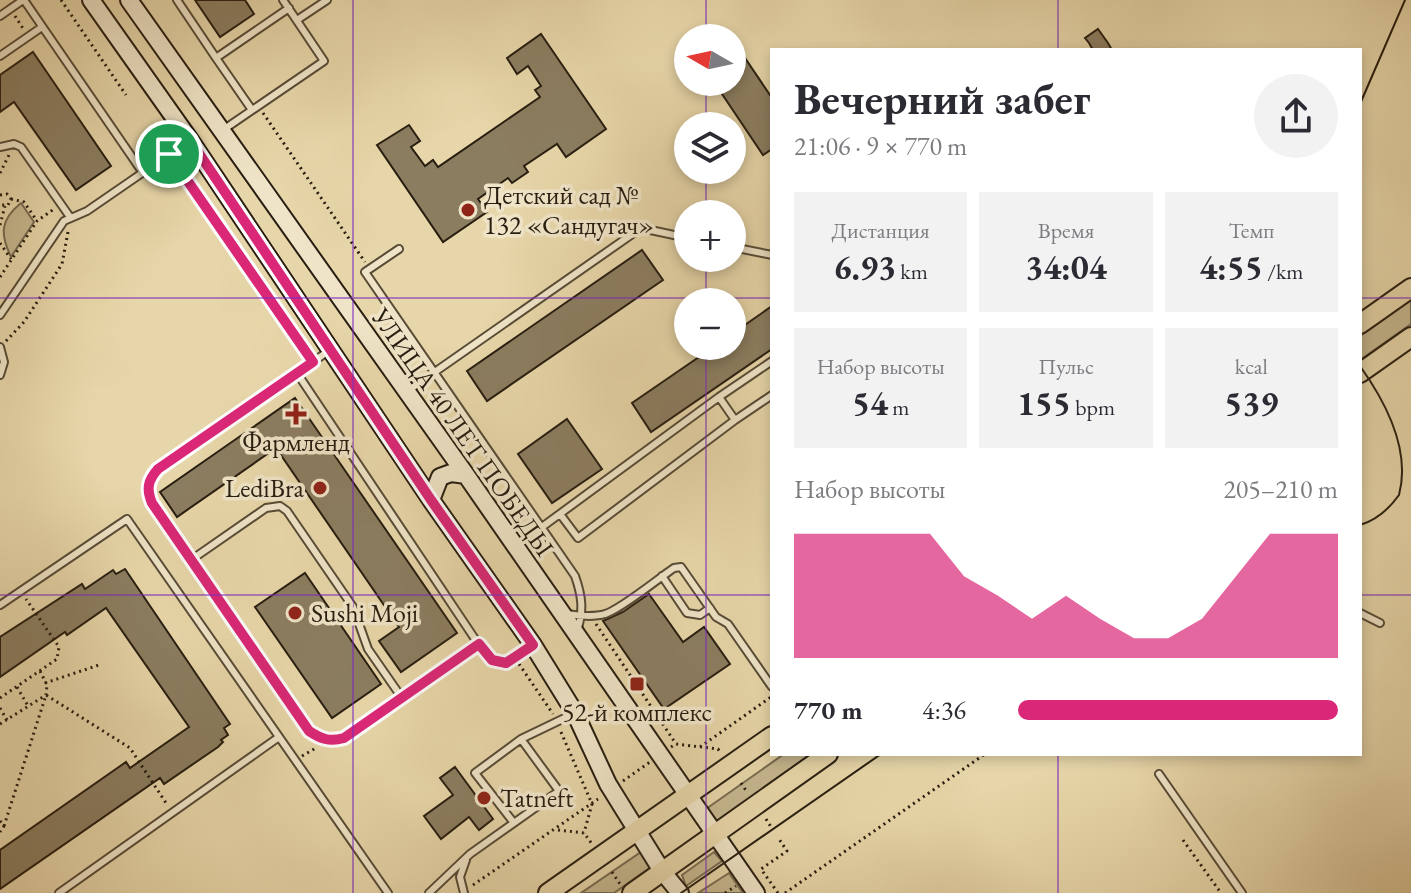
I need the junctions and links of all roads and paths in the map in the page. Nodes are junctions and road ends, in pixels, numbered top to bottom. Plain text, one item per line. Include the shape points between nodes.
1 (24, 0) edge
2 (61, 0) edge
3 (91, 0) edge
4 (129, 0) edge
5 (177, 0) edge
6 (283, 0) edge
7 (327, 0) edge
8 (289, 8) junction
9 (0, 16) edge
10 (297, 20) junction
11 (42, 27) junction
12 (0, 56) edge
13 (216, 58) junction
14 (126, 95) dead end
15 (252, 110) junction
16 (220, 132) junction
17 (190, 140) junction
18 (14, 144) junction
19 (0, 147) edge
20 (169, 154) junction
21 (0, 173) edge
22 (143, 173) junction
23 (0, 187) edge
24 (2, 194) edge
25 (11, 199) junction
26 (61, 204) junction
27 (2, 205) edge
28 (70, 217) junction
29 (37, 221) junction
30 (0, 225) edge
31 (674, 235) edge
32 (0, 243) edge
33 (399, 249) dead end
34 (746, 250) edge
35 (770, 255) edge
36 (12, 259) junction
37 (0, 277) edge
38 (1411, 288) edge
39 (0, 315) edge
40 (1362, 323) edge
41 (1411, 337) edge
42 (0, 346) edge
43 (330, 350) junction
44 (313, 362) junction
45 (770, 362) edge
46 (434, 370) junction
47 (1362, 372) edge
48 (297, 373) junction
49 (0, 375) edge
50 (407, 392) junction
51 (770, 396) edge
52 (719, 397) junction
53 (735, 420) junction
54 (466, 475) junction
55 (431, 500) junction
56 (560, 514) junction
57 (542, 527) junction
58 (191, 560) junction
59 (662, 576) junction
60 (20, 591) junction
61 (0, 605) edge
62 (710, 608) junction
63 (561, 613) junction
64 (1362, 614) edge
65 (581, 617) junction
66 (1380, 623) dead end
67 (576, 634) junction
68 (479, 644) junction
69 (533, 645) junction
70 (99, 665) dead end
71 (40, 671) junction
72 (45, 683) junction
73 (770, 684) edge
74 (17, 687) junction
75 (46, 695) junction
76 (0, 698) edge
77 (402, 698) junction
78 (770, 698) edge
79 (28, 706) junction
80 (0, 708) edge
81 (575, 713) junction
82 (7, 720) junction
83 (0, 724) edge
84 (279, 737) junction
85 (770, 737) edge
86 (521, 739) junction
87 (328, 741) junction
88 (676, 744) dead end
89 (700, 747) junction
90 (718, 749) dead end
91 (302, 756) dead end
92 (825, 756) edge
93 (982, 756) edge
94 (651, 762) dead end
95 (1159, 774) dead end
96 (620, 783) dead end
97 (604, 795) dead end
98 (688, 795) junction
99 (592, 804) junction
100 (173, 813) junction
101 (766, 819) dead end
102 (0, 821) edge
103 (514, 823) junction
104 (4, 826) junction
105 (771, 827) dead end
106 (555, 829) junction
107 (636, 831) junction
108 (0, 832) edge
109 (584, 833) junction
110 (715, 833) junction
111 (779, 839) dead end
112 (1183, 840) dead end
113 (597, 851) dead end
114 (470, 854) junction
115 (662, 871) junction
116 (612, 872) dead end
117 (473, 885) dead end
118 (737, 885) dead end
119 (627, 890) edge
120 (59, 893) edge
121 (388, 893) edge
122 (429, 893) edge
123 (464, 893) edge
124 (548, 893) edge
125 (569, 893) edge
126 (680, 893) edge
127 (725, 893) edge
128 (756, 893) edge
129 (778, 893) edge
130 (785, 893) edge
131 (1221, 893) edge
132 (1242, 893) edge

1 - 9 lane
1 - 11 lane
2 - 14 path
3 - 17 street
4 - 16 street, УЛИЦА 40 ЛЕТ ПОБЕДЫ
5 - 13 lane
6 - 8 lane
7 - 10 lane
8 - 10 lane
8 - 13 lane
10 - 15 lane via 324,61
11 - 12 lane
11 - 22 lane
13 - 15 lane
15 - 16 lane
16 - 50 street, УЛИЦА 40 ЛЕТ ПОБЕДЫ
17 - 20 lane
17 - 43 street
18 - 19 lane
18 - 21 path
18 - 26 lane
20 - 22 lane
20 - 44 path
22 - 28 lane
23 - 24 path
24 - 25 path
25 - 27 path
25 - 29 path via 24,202
26 - 28 lane
26 - 29 path
27 - 30 path
28 - 39 lane
28 - 42 path via 62,264 24,322
29 - 36 path
31 - 46 lane via 641,228
32 - 36 path
33 - 46 lane via 365,272
34 - 35 lane
36 - 37 path
38 - 40 main road
41 - 47 main road
42 - 49 lane
43 - 44 lane
43 - 55 street
44 - 48 lane
45 - 52 lane
46 - 50 lane
46 - 57 lane
48 - 58 lane via 151,477 152,503
48 - 68 lane
50 - 54 street, УЛИЦА 40 ЛЕТ ПОБЕДЫ
51 - 53 lane
52 - 53 lane
52 - 56 lane
53 - 56 lane via 578,538
54 - 55 street via 440,477
54 - 63 street, УЛИЦА 40 ЛЕТ ПОБЕДЫ
55 - 69 street
56 - 57 lane
57 - 65 lane via 575,576
58 - 77 lane via 266,508 280,506 353,607 365,644
58 - 87 lane via 309,731
59 - 62 lane via 687,613 700,615
59 - 62 lane via 681,567
59 - 65 lane via 609,613
60 - 61 lane
60 - 71 path via 60,651
60 - 84 lane via 127,519
62 - 73 lane via 728,624
63 - 65 lane
63 - 67 street, УЛИЦА 40 ЛЕТ ПОБЕДЫ
64 - 66 lane
65 - 67 lane
67 - 98 street, УЛИЦА 40 ЛЕТ ПОБЕДЫ
68 - 69 lane via 492,660 506,663
68 - 77 lane
69 - 81 street
70 - 72 path
71 - 72 path
71 - 74 path
72 - 75 path
74 - 76 path
74 - 79 path
75 - 79 path
75 - 100 path via 130,748
75 - 104 path
77 - 87 lane via 344,738
78 - 89 path
79 - 82 path
80 - 82 path
81 - 86 lane
81 - 107 street
82 - 83 path
84 - 100 lane
84 - 121 lane
85 - 98 main road
86 - 103 lane via 559,791
86 - 103 lane via 475,773
87 - 91 path
88 - 89 path
89 - 90 path
92 - 110 main road
93 - 130 path
94 - 96 path
95 - 132 lane
97 - 99 path
98 - 107 main road
98 - 110 street, УЛИЦА 40 ЛЕТ ПОБЕДЫ
99 - 106 path
99 - 109 path
100 - 120 lane
101 - 105 path
102 - 104 path
103 - 114 lane
104 - 108 path
106 - 109 path
106 - 117 path
107 - 115 street
107 - 124 main road
109 - 113 path
110 - 115 main road
110 - 128 street, УЛИЦА 40 ЛЕТ ПОБЕДЫ
111 - 129 path via 787,851 761,869
112 - 131 path
114 - 122 lane
114 - 123 lane via 460,877
115 - 119 main road
115 - 126 street
116 - 119 path
118 - 127 path
124 - 125 main road

